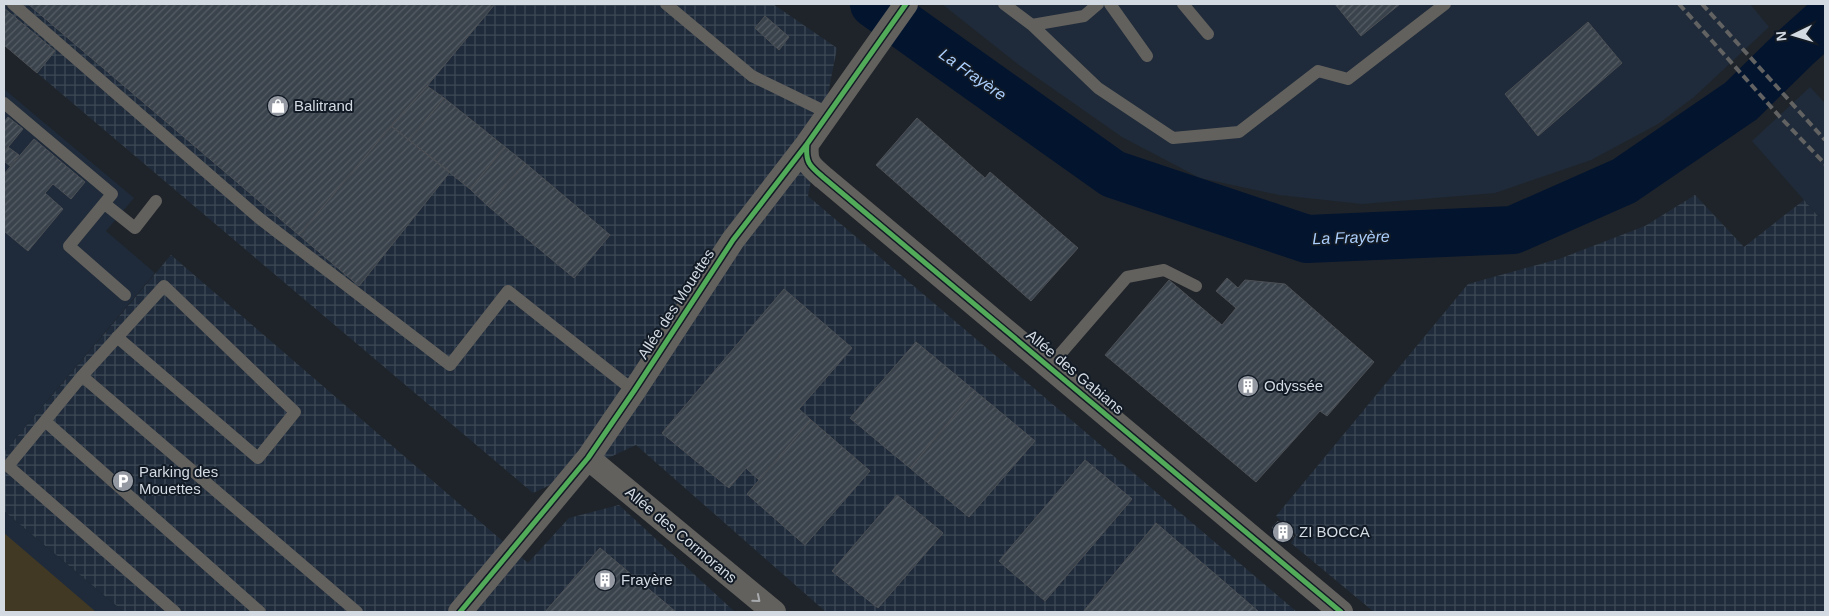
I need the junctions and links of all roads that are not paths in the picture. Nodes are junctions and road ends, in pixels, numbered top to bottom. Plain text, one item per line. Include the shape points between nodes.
1 (13, 4) edge
2 (666, 4) edge
3 (906, 4) edge
4 (1004, 4) edge
5 (1098, 4) edge
6 (1110, 4) edge
7 (1183, 4) edge
8 (1445, 4) edge
9 (1032, 25) junction
10 (1208, 34) dead end
11 (1147, 56) dead end
12 (4, 103) edge
13 (828, 113) junction
14 (807, 144) junction
15 (156, 201) dead end
16 (105, 204) junction
17 (1196, 286) dead end
18 (125, 295) dead end
19 (117, 337) junction
20 (1049, 367) junction
21 (82, 376) junction
22 (634, 391) junction
23 (45, 421) junction
24 (588, 458) junction
25 (175, 612) edge
26 (260, 612) edge
27 (357, 612) edge
28 (460, 612) edge
29 (774, 612) edge
30 (1341, 612) edge

1 - 22 lane via 259,218 450,365 508,291
2 - 13 lane via 752,76
3 - 13 street, Allée des Mouettes
4 - 9 lane
5 - 9 lane via 1084,16
6 - 11 lane
7 - 10 lane
8 - 9 lane via 1348,79 1318,71 1239,132 1173,138 1098,88
12 - 16 lane via 112,194
13 - 14 street, Allée des Mouettes
14 - 20 street, Allée des Gabians via 806,158 814,169
14 - 22 street, Allée des Mouettes via 734,240
15 - 16 lane via 135,228
16 - 18 lane via 69,246
17 - 20 lane via 1164,270 1127,277
19 - 19 lane via 164,286 295,412 258,458
19 - 21 lane
20 - 30 street, Allée des Gabians
21 - 23 lane
21 - 27 lane
22 - 24 street, Allée des Mouettes
23 - 25 lane via 8,466
23 - 26 lane
24 - 28 street, Allée des Mouettes
24 -> 29 street, Allée des Cormorans

